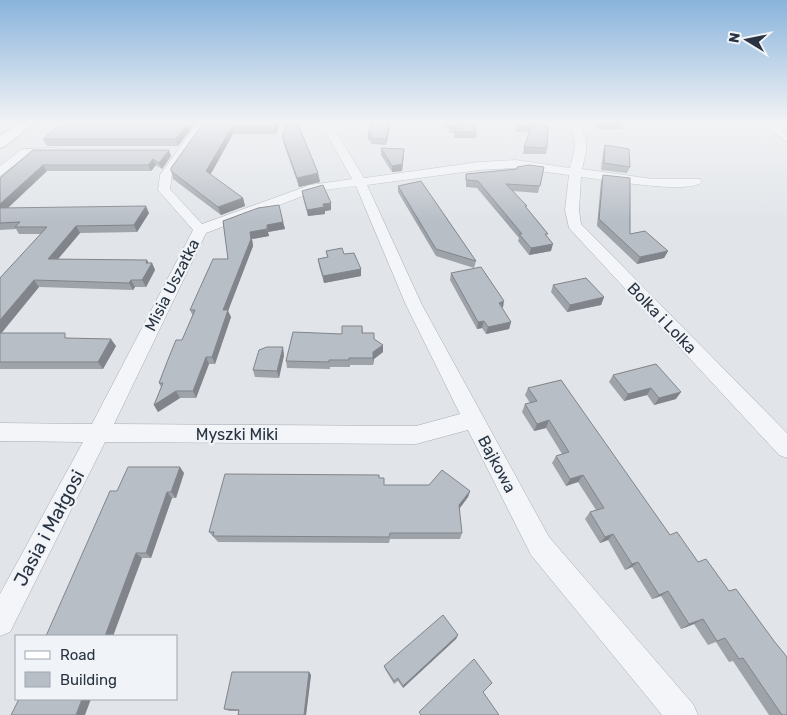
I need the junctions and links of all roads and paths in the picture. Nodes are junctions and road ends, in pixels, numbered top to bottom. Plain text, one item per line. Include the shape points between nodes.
1 (21, 155) edge
2 (174, 155) edge
3 (344, 155) edge
4 (579, 155) edge
5 (0, 172) edge
6 (575, 172) junction
7 (360, 182) junction
8 (696, 182) dead end
9 (200, 230) junction
10 (473, 420) junction
11 (0, 432) edge
12 (98, 434) junction
13 (787, 448) edge
14 (0, 622) edge
15 (682, 715) edge

1 - 5 street
2 - 9 street, Misia Uszatka via 164,190
3 - 7 street, Bajkowa
4 - 6 street, Bolka i Lolka
6 - 7 street via 516,164
6 - 8 street via 653,184
6 - 13 street, Bolka i Lolka via 574,225
7 - 9 street via 300,192
7 - 10 street, Bajkowa via 414,304 453,375
9 - 12 street, Misia Uszatka
10 - 12 street, Myszki Miki via 416,435
10 - 15 street, Bajkowa via 540,546
11 - 12 street, Myszki Miki
12 - 14 street, Jasia i Małgosi

